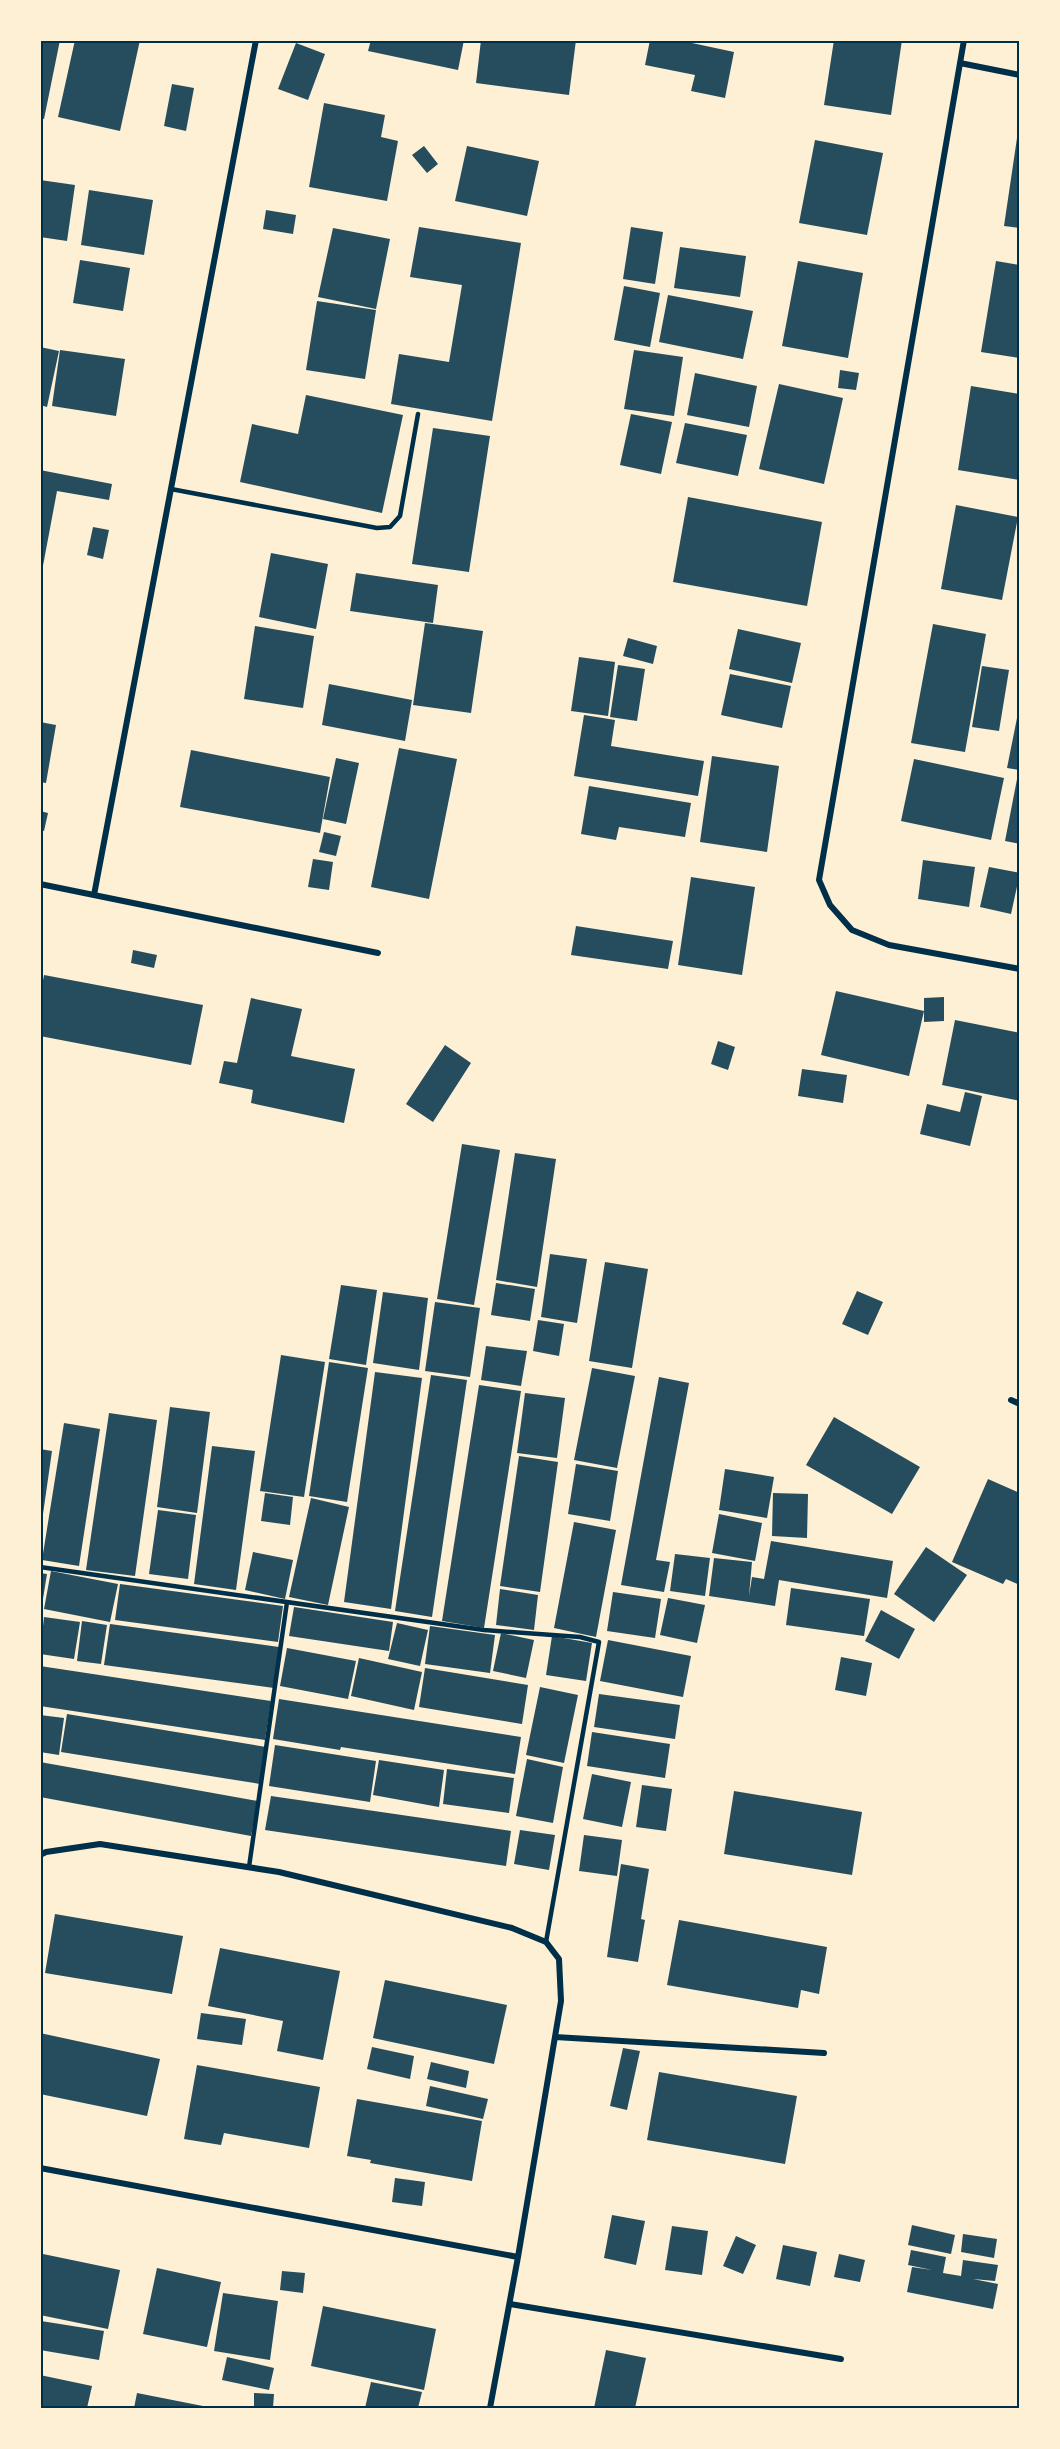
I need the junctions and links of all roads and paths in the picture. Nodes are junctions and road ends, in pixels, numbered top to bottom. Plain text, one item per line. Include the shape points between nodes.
1 (256, 40) edge
2 (964, 40) edge
3 (960, 63) junction
4 (1020, 75) edge
5 (418, 414) dead end
6 (171, 489) junction
7 (40, 884) edge
8 (94, 895) junction
9 (378, 953) dead end
10 (1020, 969) edge
11 (1011, 1400) dead end
12 (1020, 1404) edge
13 (40, 1568) edge
14 (287, 1602) junction
15 (40, 1855) edge
16 (249, 1867) junction
17 (546, 1942) junction
18 (555, 2037) junction
19 (824, 2053) dead end
20 (40, 2168) edge
21 (518, 2257) junction
22 (510, 2304) junction
23 (841, 2359) dead end
24 (490, 2409) edge

1 - 6 street
2 - 3 street
3 - 4 street
3 - 10 street via 819,880 830,905 852,930 889,945
5 - 6 lane via 400,516 390,527 377,528
6 - 8 street
7 - 8 street
8 - 9 street
11 - 12 street
13 - 14 lane
14 - 16 lane
14 - 17 lane via 599,1642
15 - 16 street via 100,1844
16 - 17 street via 512,1928
17 - 18 street via 559,1959 561,2001
18 - 19 street
18 - 21 street
20 - 21 street
21 - 22 street
22 - 23 street
22 - 24 street

